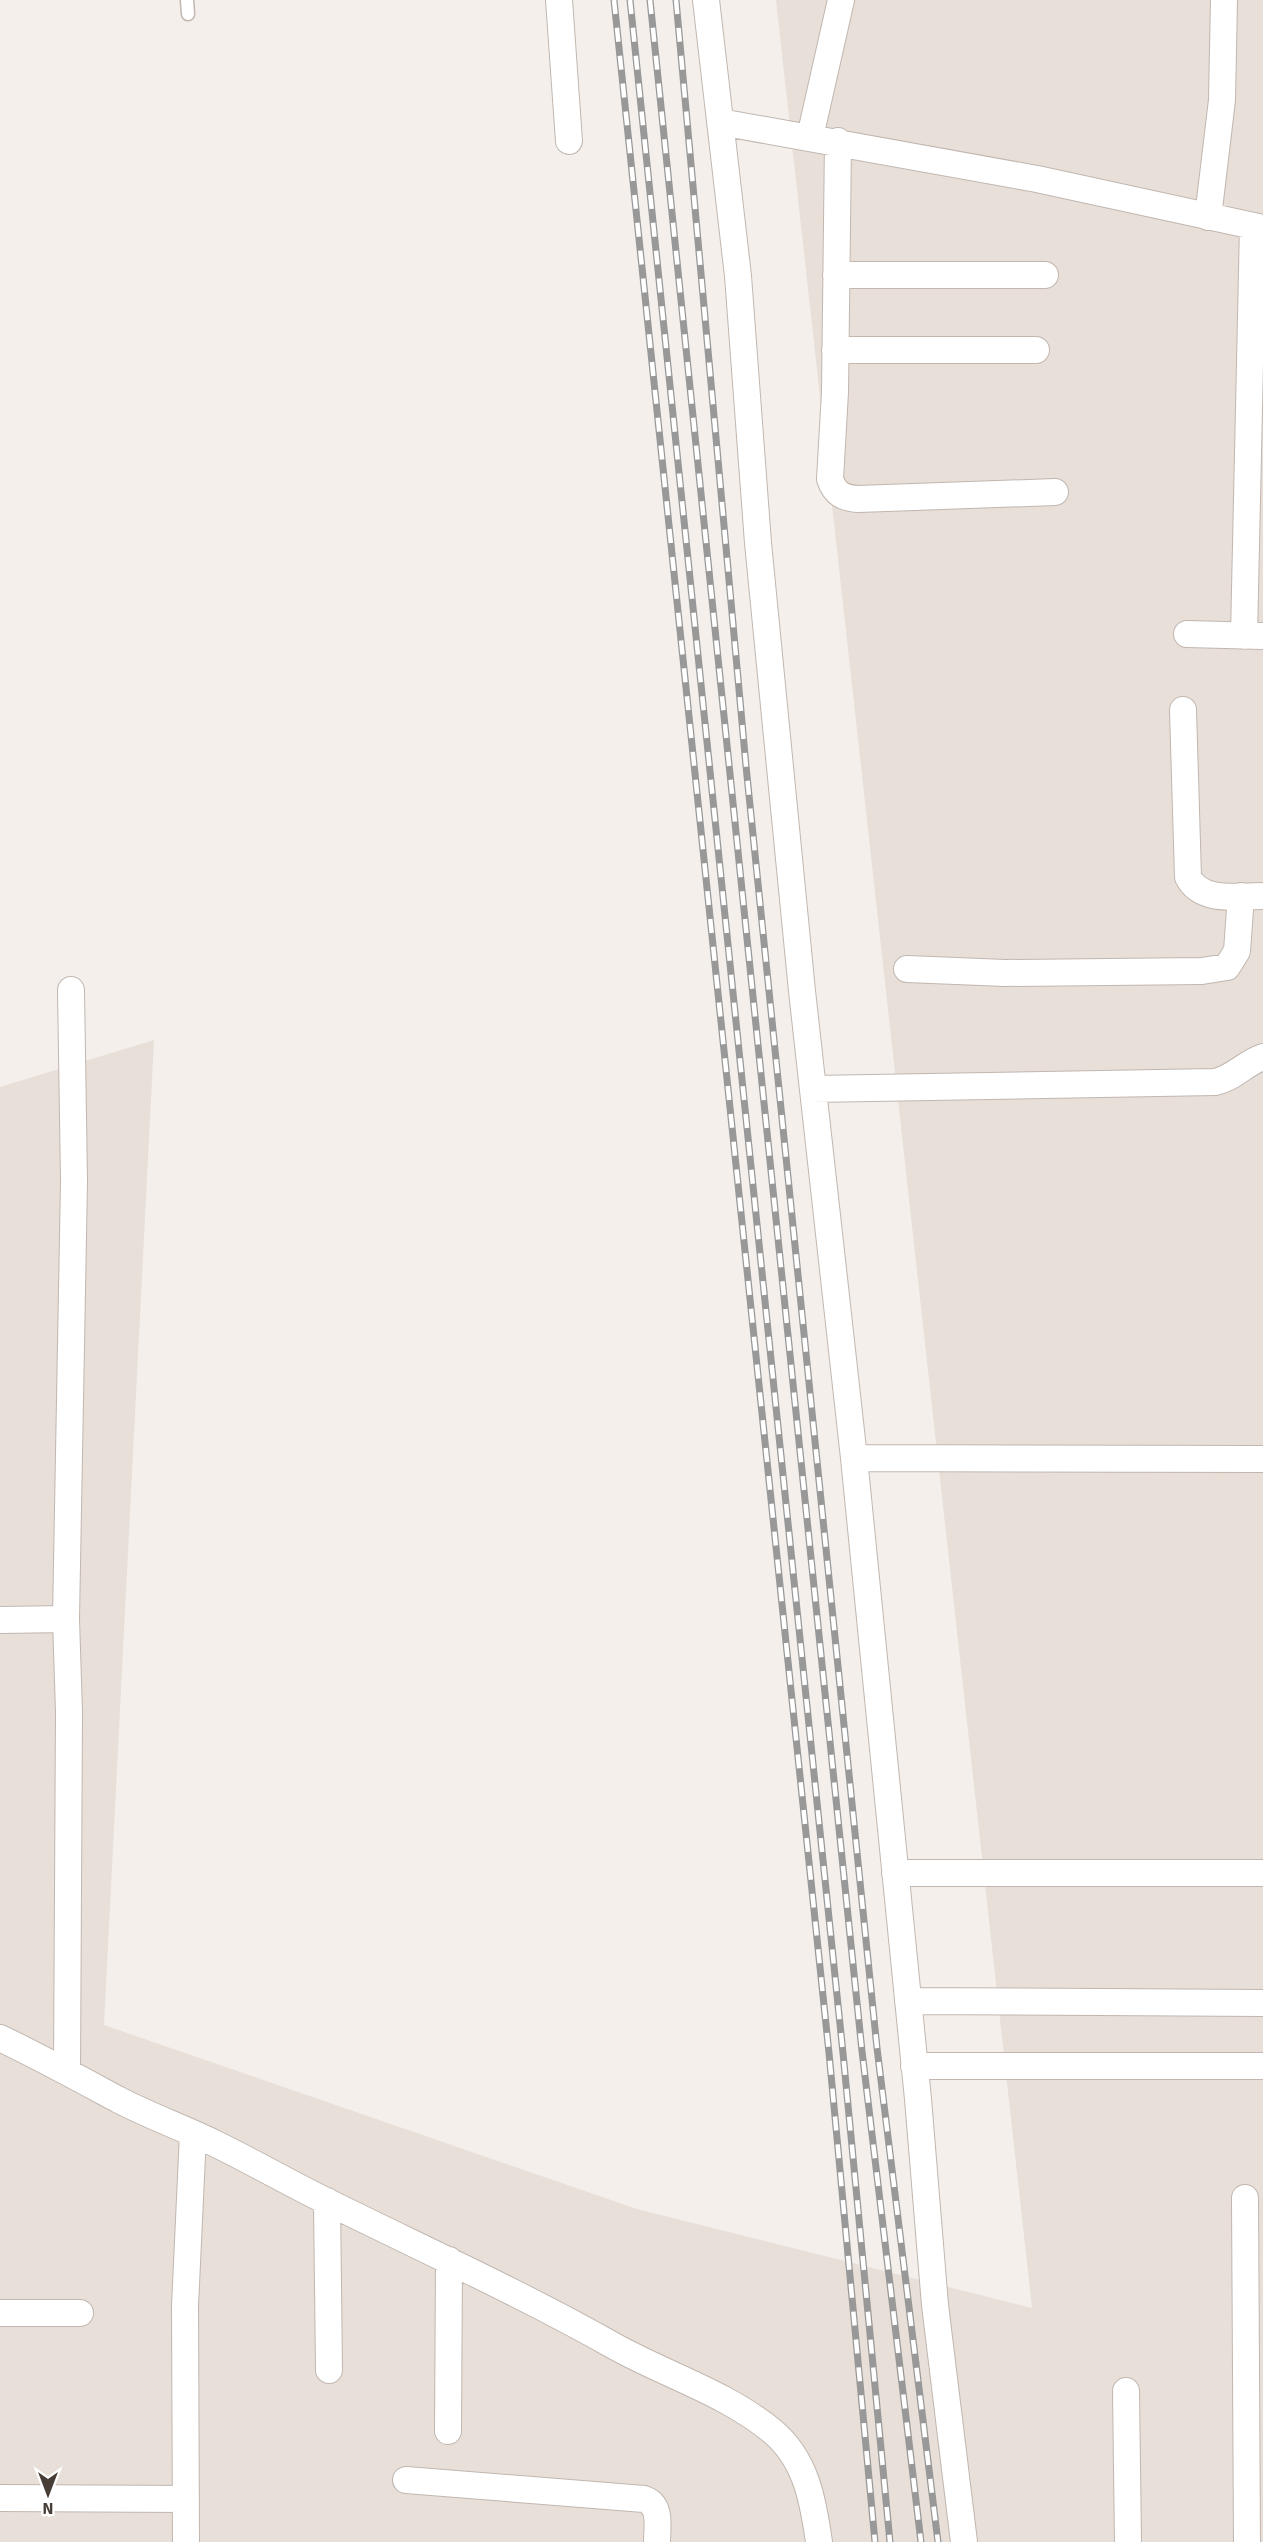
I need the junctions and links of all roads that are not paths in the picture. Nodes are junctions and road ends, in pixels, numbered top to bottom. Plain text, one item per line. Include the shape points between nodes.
1 (188, 0) edge
2 (559, 0) edge
3 (706, 0) edge
4 (841, 0) edge
5 (1224, 0) edge
6 (188, 14) dead end
7 (720, 122) junction
8 (810, 137) junction
9 (569, 141) dead end
10 (838, 141) junction
11 (1208, 218) junction
12 (1258, 227) edge
13 (836, 275) junction
14 (1045, 275) dead end
15 (836, 350) junction
16 (1036, 350) dead end
17 (1055, 492) dead end
18 (1188, 634) dead end
19 (1253, 636) edge
20 (1183, 711) dead end
21 (1252, 896) edge
22 (907, 969) dead end
23 (70, 990) dead end
24 (1263, 1057) edge
25 (813, 1089) junction
26 (854, 1458) junction
27 (1263, 1459) edge
28 (66, 1619) junction
29 (0, 1620) edge
30 (895, 1873) junction
31 (1263, 1873) edge
32 (908, 2001) junction
33 (1263, 2003) edge
34 (0, 2038) edge
35 (914, 2066) junction
36 (1263, 2067) edge
37 (67, 2070) junction
38 (194, 2134) junction
39 (1245, 2198) dead end
40 (327, 2201) junction
41 (449, 2260) junction
42 (0, 2313) edge
43 (81, 2313) dead end
44 (1255, 2359) edge
45 (329, 2370) dead end
46 (1126, 2391) dead end
47 (448, 2431) dead end
48 (406, 2480) dead end
49 (0, 2498) edge
50 (186, 2499) junction
51 (1253, 2525) edge
52 (186, 2542) edge
53 (657, 2542) edge
54 (819, 2542) edge
55 (964, 2542) edge
56 (1128, 2542) edge

1 - 6 lane
2 - 9 street
3 - 7 street
4 - 8 street
5 - 11 street via 1222,100
7 - 8 street
7 - 25 street via 738,276 758,543
8 - 10 street
10 - 11 street via 1037,179
10 - 13 street
11 - 12 street
12 - 19 street
13 - 14 street
13 - 15 street
15 - 16 street
15 - 17 street via 830,479 840,495 858,499
18 - 19 street
20 - 21 street via 1188,877 1201,892
21 - 22 street via 1237,951 1227,968 1202,972 1005,973
23 - 28 street via 74,1181
24 - 25 street via 1215,1082
25 - 26 street
26 - 27 street
26 - 30 street
28 - 29 street
28 - 37 street
30 - 31 street
30 - 32 street
32 - 33 street
32 - 35 street
34 - 37 street
35 - 36 street
35 - 55 street via 935,2305
37 - 38 street
38 - 40 street
38 - 50 street via 185,2306
39 - 44 street
40 - 41 street
40 - 45 street
41 - 47 street
41 - 54 street via 715,2396 774,2432 806,2476
42 - 43 street
44 - 51 street
46 - 56 street
48 - 53 street via 644,2499 656,2509
49 - 50 street
50 - 52 street

